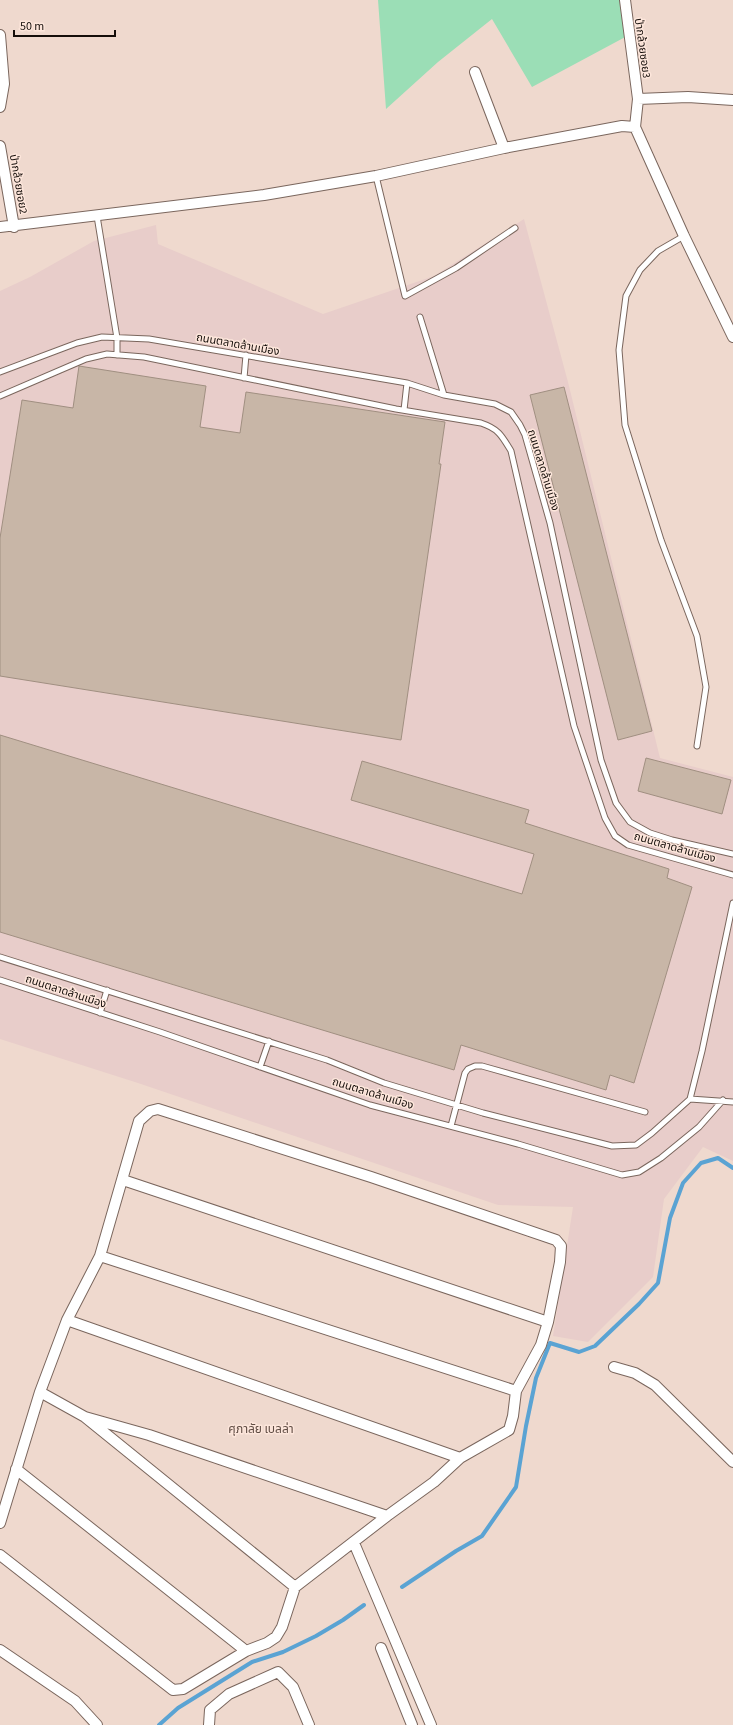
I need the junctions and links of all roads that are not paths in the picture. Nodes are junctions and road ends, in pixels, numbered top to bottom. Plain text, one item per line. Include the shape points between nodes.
1 (625, 0) edge
2 (0, 35) edge
3 (475, 72) dead end
4 (638, 99) junction
5 (733, 100) edge
6 (0, 107) edge
7 (635, 127) junction
8 (0, 146) edge
9 (504, 148) junction
10 (376, 176) junction
11 (97, 216) junction
12 (0, 227) edge
13 (14, 227) junction
14 (514, 228) dead end
15 (684, 236) junction
16 (420, 317) dead end
17 (733, 337) edge
18 (117, 338) junction
19 (117, 354) junction
20 (246, 355) junction
21 (0, 372) edge
22 (244, 378) junction
23 (407, 383) junction
24 (444, 395) junction
25 (0, 396) edge
26 (404, 410) junction
27 (697, 746) dead end
28 (733, 854) edge
29 (733, 875) edge
30 (733, 903) edge
31 (0, 957) edge
32 (0, 980) edge
33 (107, 990) junction
34 (100, 1013) junction
35 (269, 1041) junction
36 (260, 1067) junction
37 (690, 1099) junction
38 (723, 1100) junction
39 (733, 1102) edge
40 (456, 1105) junction
41 (645, 1112) dead end
42 (451, 1126) junction
43 (123, 1180) junction
44 (100, 1256) junction
45 (67, 1320) junction
46 (548, 1322) junction
47 (614, 1366) dead end
48 (516, 1391) junction
49 (40, 1392) junction
50 (85, 1417) junction
51 (460, 1458) junction
52 (733, 1462) edge
53 (16, 1469) junction
54 (387, 1516) junction
55 (0, 1523) edge
56 (354, 1543) junction
57 (0, 1555) edge
58 (296, 1587) junction
59 (381, 1648) dead end
60 (0, 1650) edge
61 (246, 1651) junction
62 (97, 1725) edge
63 (209, 1725) edge
64 (309, 1725) edge
65 (412, 1725) edge
66 (431, 1725) edge

1 - 4 street, ป่ากล้วยซอย3
2 - 6 street via 4,84
3 - 9 street
4 - 5 street via 688,97
4 - 7 street, ป่ากล้วยซอย3
7 - 9 street via 622,126
7 - 15 street
8 - 13 street, ป่ากล้วยซอย2
9 - 10 street
10 - 11 street via 264,195
10 - 14 lane via 405,296 456,268
11 - 13 street
11 - 18 lane
12 - 13 street
15 - 17 street
15 - 27 lane via 658,251 640,270 626,296 619,350 625,425 661,540 696,636 706,687
16 - 24 lane
18 - 19 lane
18 - 20 lane, ถนนตลาดล้านเมือง via 149,339
18 - 21 lane, ถนนตลาดล้านเมือง via 102,337 77,343
19 - 22 lane, ถนนตลาดล้านเมือง via 144,357
19 - 25 lane, ถนนตลาดล้านเมือง via 86,359
20 - 22 lane
20 - 23 lane, ถนนตลาดล้านเมือง
22 - 26 lane, ถนนตลาดล้านเมือง
23 - 24 lane, ถนนตลาดล้านเมือง
23 - 26 lane
24 - 28 lane, ถนนตลาดล้านเมือง via 495,404 511,412 525,435 550,523 601,760 616,803 630,822 650,832 672,840
26 - 29 lane, ถนนตลาดล้านเมือง via 492,427 501,434 511,451 574,726 605,818 615,836 628,845
30 - 37 lane
31 - 33 lane, ถนนตลาดล้านเมือง
32 - 34 lane, ถนนตลาดล้านเมือง
33 - 34 lane
33 - 35 lane, ถนนตลาดล้านเมือง
34 - 36 lane, ถนนตลาดล้านเมือง
35 - 36 lane
35 - 40 lane, ถนนตลาดล้านเมือง via 327,1060 384,1083
36 - 42 lane, ถนนตลาดล้านเมือง via 370,1105
37 - 38 lane
37 - 40 lane, ถนนตลาดล้านเมือง via 652,1134 630,1146 612,1146
38 - 39 lane
38 - 42 lane, ถนนตลาดล้านเมือง via 699,1127 661,1158 639,1172 622,1175
40 - 41 lane via 465,1073 475,1066
40 - 42 lane
43 - 44 street
43 - 46 street
43 - 46 street via 139,1121 150,1111 158,1109 483,1214 550,1237 561,1246
44 - 45 street
44 - 48 street
45 - 49 street
45 - 51 street
46 - 48 street via 541,1344
47 - 52 street via 635,1373 655,1385
48 - 51 street via 509,1430
49 - 50 street
49 - 53 street
50 - 54 street via 149,1435
50 - 58 street
51 - 54 street via 434,1482
53 - 55 street
53 - 61 street
54 - 56 street
56 - 58 street
56 - 66 street
57 - 61 street via 173,1690 183,1689
58 - 61 street via 276,1637
59 - 65 street
60 - 62 street via 75,1701
63 - 64 street via 210,1710 229,1694 278,1672 293,1687

